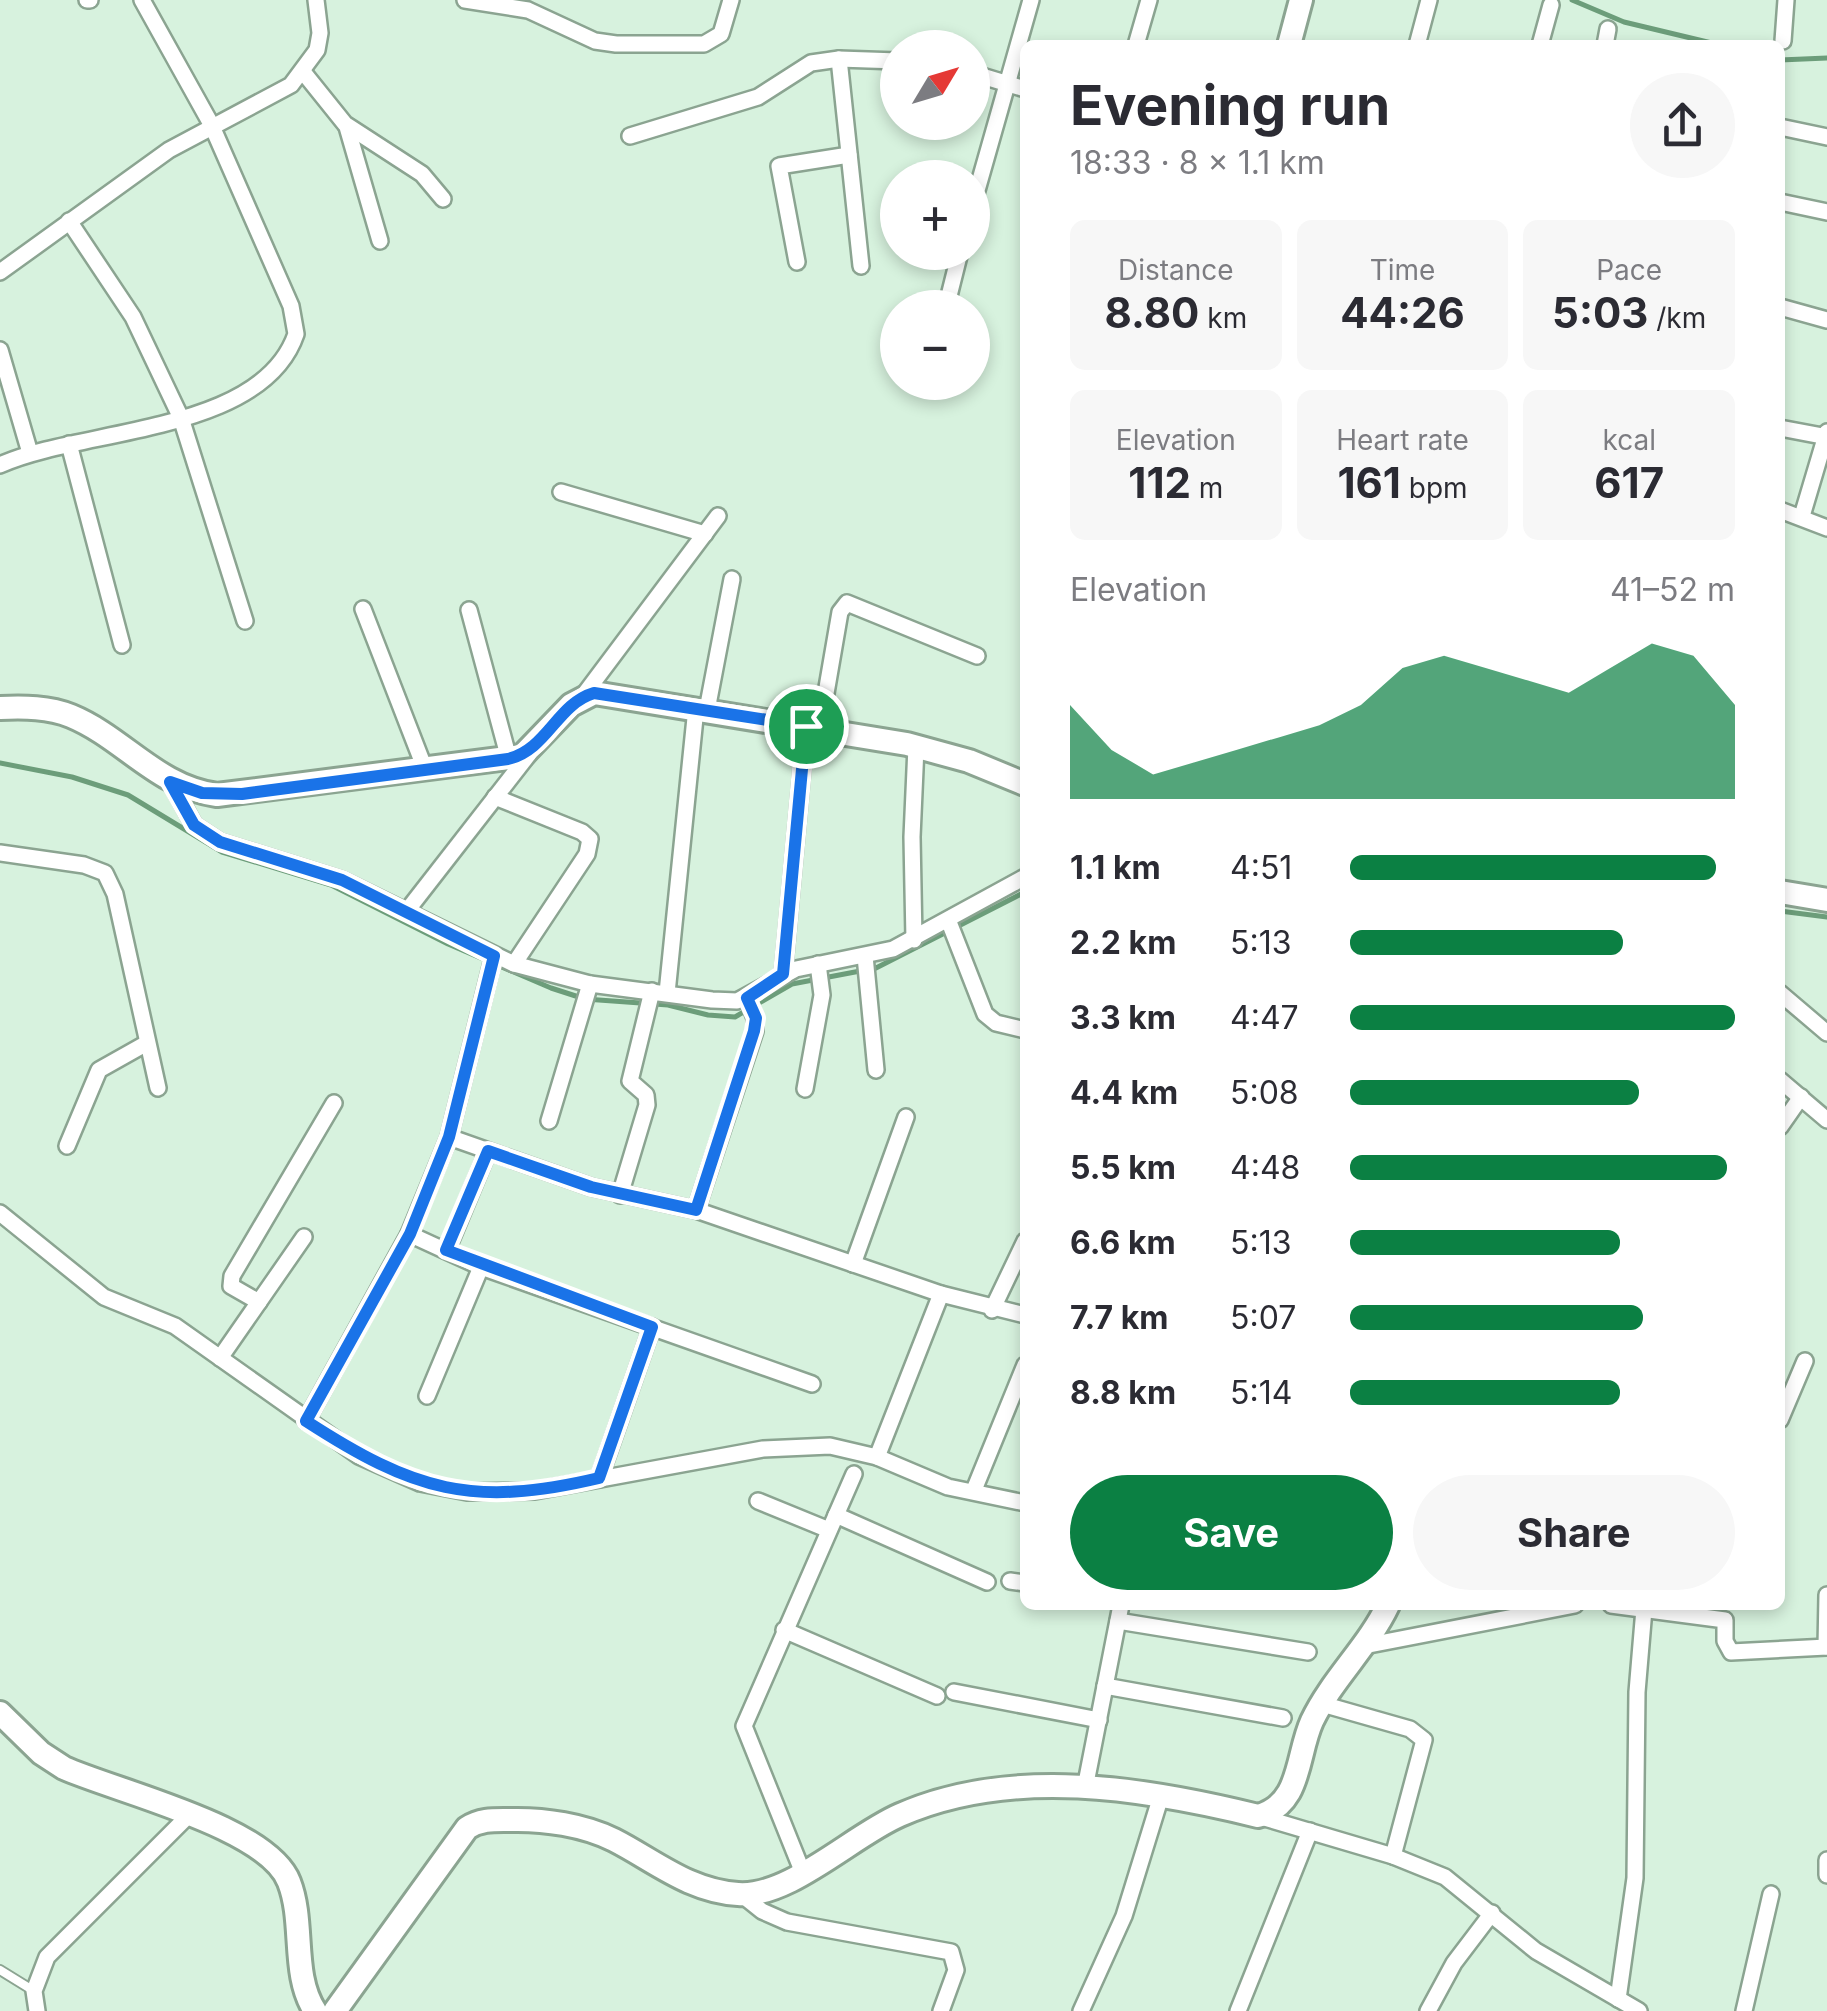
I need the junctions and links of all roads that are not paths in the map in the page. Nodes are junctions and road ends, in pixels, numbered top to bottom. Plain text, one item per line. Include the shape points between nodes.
1 (142, 0) edge
2 (316, 0) edge
3 (464, 0) edge
4 (1031, 0) edge
5 (1149, 0) edge
6 (1301, 0) edge
7 (1429, 0) edge
8 (1786, 0) edge
9 (731, 1) edge
10 (1551, 5) dead end
11 (1137, 40) edge
12 (1290, 40) edge
13 (1418, 40) edge
14 (1541, 40) edge
15 (1784, 40) edge
16 (839, 58) junction
17 (880, 60) edge
18 (304, 73) junction
19 (990, 79) edge
20 (1006, 84) junction
21 (1020, 88) edge
22 (211, 124) junction
23 (346, 124) junction
24 (1785, 128) edge
25 (630, 136) dead end
26 (1827, 137) edge
27 (849, 155) junction
28 (985, 160) edge
29 (442, 199) dead end
30 (1785, 203) edge
31 (1827, 212) edge
32 (69, 221) junction
33 (380, 240) dead end
34 (798, 262) dead end
35 (861, 266) dead end
36 (0, 272) edge
37 (1785, 309) edge
38 (1827, 320) edge
39 (0, 350) edge
40 (181, 418) junction
41 (1785, 429) edge
42 (1827, 435) edge
43 (69, 444) junction
44 (30, 453) junction
45 (0, 466) edge
46 (561, 492) dead end
47 (1785, 511) edge
48 (718, 516) dead end
49 (1802, 516) junction
50 (1827, 528) edge
51 (704, 534) junction
52 (732, 579) dead end
53 (363, 609) dead end
54 (468, 610) dead end
55 (245, 621) dead end
56 (122, 646) dead end
57 (977, 656) dead end
58 (582, 696) junction
59 (0, 708) edge
60 (702, 709) junction
61 (813, 727) junction
62 (916, 746) junction
63 (532, 750) junction
64 (508, 759) junction
65 (425, 769) junction
66 (170, 782) junction
67 (1020, 782) edge
68 (495, 797) junction
69 (0, 853) edge
70 (1020, 882) edge
71 (1785, 893) edge
72 (1827, 900) edge
73 (406, 912) junction
74 (953, 930) junction
75 (914, 940) junction
76 (491, 963) junction
77 (514, 964) junction
78 (865, 966) junction
79 (783, 974) junction
80 (820, 974) junction
81 (587, 993) junction
82 (1785, 997) edge
83 (654, 998) junction
84 (750, 1004) junction
85 (1020, 1029) edge
86 (1827, 1033) edge
87 (148, 1042) junction
88 (876, 1070) dead end
89 (1785, 1084) edge
90 (158, 1088) dead end
91 (805, 1089) dead end
92 (1801, 1097) junction
93 (334, 1104) dead end
94 (906, 1117) dead end
95 (1785, 1120) edge
96 (1827, 1120) edge
97 (549, 1121) dead end
98 (449, 1137) junction
99 (68, 1146) dead end
100 (488, 1151) junction
101 (620, 1194) junction
102 (696, 1210) junction
103 (0, 1213) edge
104 (410, 1234) junction
105 (304, 1237) dead end
106 (446, 1250) junction
107 (1020, 1251) edge
108 (853, 1264) junction
109 (481, 1266) junction
110 (941, 1294) junction
111 (259, 1302) junction
112 (992, 1310) junction
113 (1020, 1314) edge
114 (652, 1327) junction
115 (220, 1358) junction
116 (1805, 1361) dead end
117 (1020, 1377) edge
118 (812, 1384) dead end
119 (427, 1396) dead end
120 (1785, 1408) edge
121 (306, 1421) junction
122 (877, 1456) junction
123 (854, 1474) dead end
124 (599, 1478) junction
125 (974, 1490) junction
126 (758, 1501) dead end
127 (1020, 1502) edge
128 (832, 1523) junction
129 (987, 1582) dead end
130 (1827, 1596) edge
131 (1385, 1610) edge
132 (1549, 1610) edge
133 (1644, 1610) edge
134 (1664, 1610) edge
135 (1119, 1613) edge
136 (1726, 1613) edge
137 (784, 1630) junction
138 (1364, 1646) junction
139 (1826, 1647) edge
140 (1308, 1652) dead end
141 (1105, 1686) junction
142 (954, 1692) dead end
143 (936, 1696) dead end
144 (1322, 1704) junction
145 (0, 1713) edge
146 (1283, 1718) dead end
147 (1098, 1720) junction
148 (1085, 1788) junction
149 (1161, 1796) junction
150 (188, 1816) junction
151 (1258, 1816) junction
152 (1310, 1832) junction
153 (1393, 1856) junction
154 (1827, 1860) edge
155 (803, 1873) junction
156 (1827, 1875) edge
157 (1771, 1894) dead end
158 (742, 1895) junction
159 (1492, 1913) junction
160 (0, 1970) edge
161 (34, 1991) junction
162 (1618, 1999) junction
163 (37, 2011) edge
164 (315, 2011) edge
165 (335, 2011) edge
166 (941, 2011) edge
167 (1081, 2011) edge
168 (1238, 2011) edge
169 (1428, 2011) edge
170 (1639, 2011) edge
171 (1744, 2011) edge

1 - 22 street
2 - 18 street via 320,33
3 - 9 street via 542,14 595,41 686,44 722,34
4 - 20 street
5 - 11 street
6 - 12 street
7 - 13 street
8 - 15 street
10 - 14 street
16 - 17 street
16 - 25 street via 802,66 758,97
16 - 27 street
18 - 22 street
18 - 23 street
19 - 20 street
20 - 21 street
20 - 28 street
22 - 32 street
22 - 40 street via 291,306 296,334 244,394
23 - 29 street via 422,174
23 - 33 street
24 - 26 street
27 - 34 street via 779,166
27 - 35 street
30 - 31 street
32 - 36 street
32 - 40 street via 133,316
37 - 38 street
39 - 44 street
40 - 43 street
40 - 55 street
41 - 42 street
42 - 49 street
43 - 44 street
43 - 56 street
44 - 45 street
46 - 51 street
47 - 49 street
48 - 51 street
49 - 50 street
51 - 58 street
52 - 60 street
53 - 65 street
54 - 64 street
57 - 61 street via 847,603
58 - 60 street via 604,693
58 - 63 street
59 - 66 street via 70,716
60 - 61 street
60 - 83 street
61 - 62 street
61 - 79 street
62 - 67 street
62 - 75 street
63 - 64 street
63 - 68 street
64 - 65 street
65 - 66 street via 242,794 202,793
66 - 73 street via 194,825 220,842 323,872
68 - 73 street
68 - 77 street via 590,839
69 - 87 street via 106,873
70 - 74 street
71 - 72 street
73 - 76 street
74 - 75 street
74 - 85 street via 985,1014
75 - 78 street
76 - 77 street
76 - 98 street
77 - 81 street
78 - 80 street
78 - 88 street
79 - 80 street
79 - 84 street
80 - 91 street
81 - 83 street
81 - 97 street
82 - 86 street
83 - 84 street
83 - 101 street via 630,1081 647,1105
84 - 102 street via 754,1031
87 - 90 street
87 - 99 street via 99,1070
89 - 92 street
92 - 95 street
92 - 96 street
93 - 111 street via 232,1276 231,1286
94 - 108 street
98 - 100 street
98 - 104 street
100 - 101 street
100 - 106 street
101 - 102 street
102 - 108 street
103 - 115 street via 104,1298 175,1326
104 - 106 street
104 - 121 street
105 - 111 street
106 - 109 street
107 - 112 street
108 - 110 street
109 - 114 street
109 - 119 street
110 - 112 street
110 - 122 street
111 - 115 street
112 - 113 street
114 - 118 street
114 - 124 street
115 - 121 street
116 - 120 street
117 - 125 street
121 - 124 street via 391,1472 444,1489 500,1493
122 - 124 street via 830,1446 764,1449
122 - 125 street
123 - 128 street
125 - 127 street
126 - 128 street
128 - 129 street
128 - 137 street
130 - 139 street
131 - 138 street
132 - 138 street
133 - 162 street via 1636,1692 1635,1878
134 - 136 street
135 - 140 street
135 - 141 street
136 - 139 street via 1731,1652
137 - 143 street
137 - 155 street via 744,1726
138 - 144 street
141 - 146 street
141 - 147 street
142 - 147 street
144 - 151 street via 1292,1789 1282,1806
144 - 153 street via 1424,1740
145 - 150 street via 64,1768
147 - 148 street
148 - 149 street
148 - 155 street via 1006,1789 922,1808 877,1826
149 - 151 street
149 - 167 street via 1124,1916
150 - 161 street via 59,1942
150 - 164 street via 250,1842 281,1868 294,1904 305,1994
151 - 152 street
152 - 153 street
152 - 168 street
153 - 159 street via 1445,1877
154 - 156 street
155 - 158 street
157 - 171 street
158 - 165 street via 688,1882 589,1830 524,1819 476,1822
158 - 166 street via 787,1922 951,1952 956,1970
159 - 162 street via 1536,1950
159 - 169 street
160 - 161 lane
161 - 163 street
162 - 170 street

